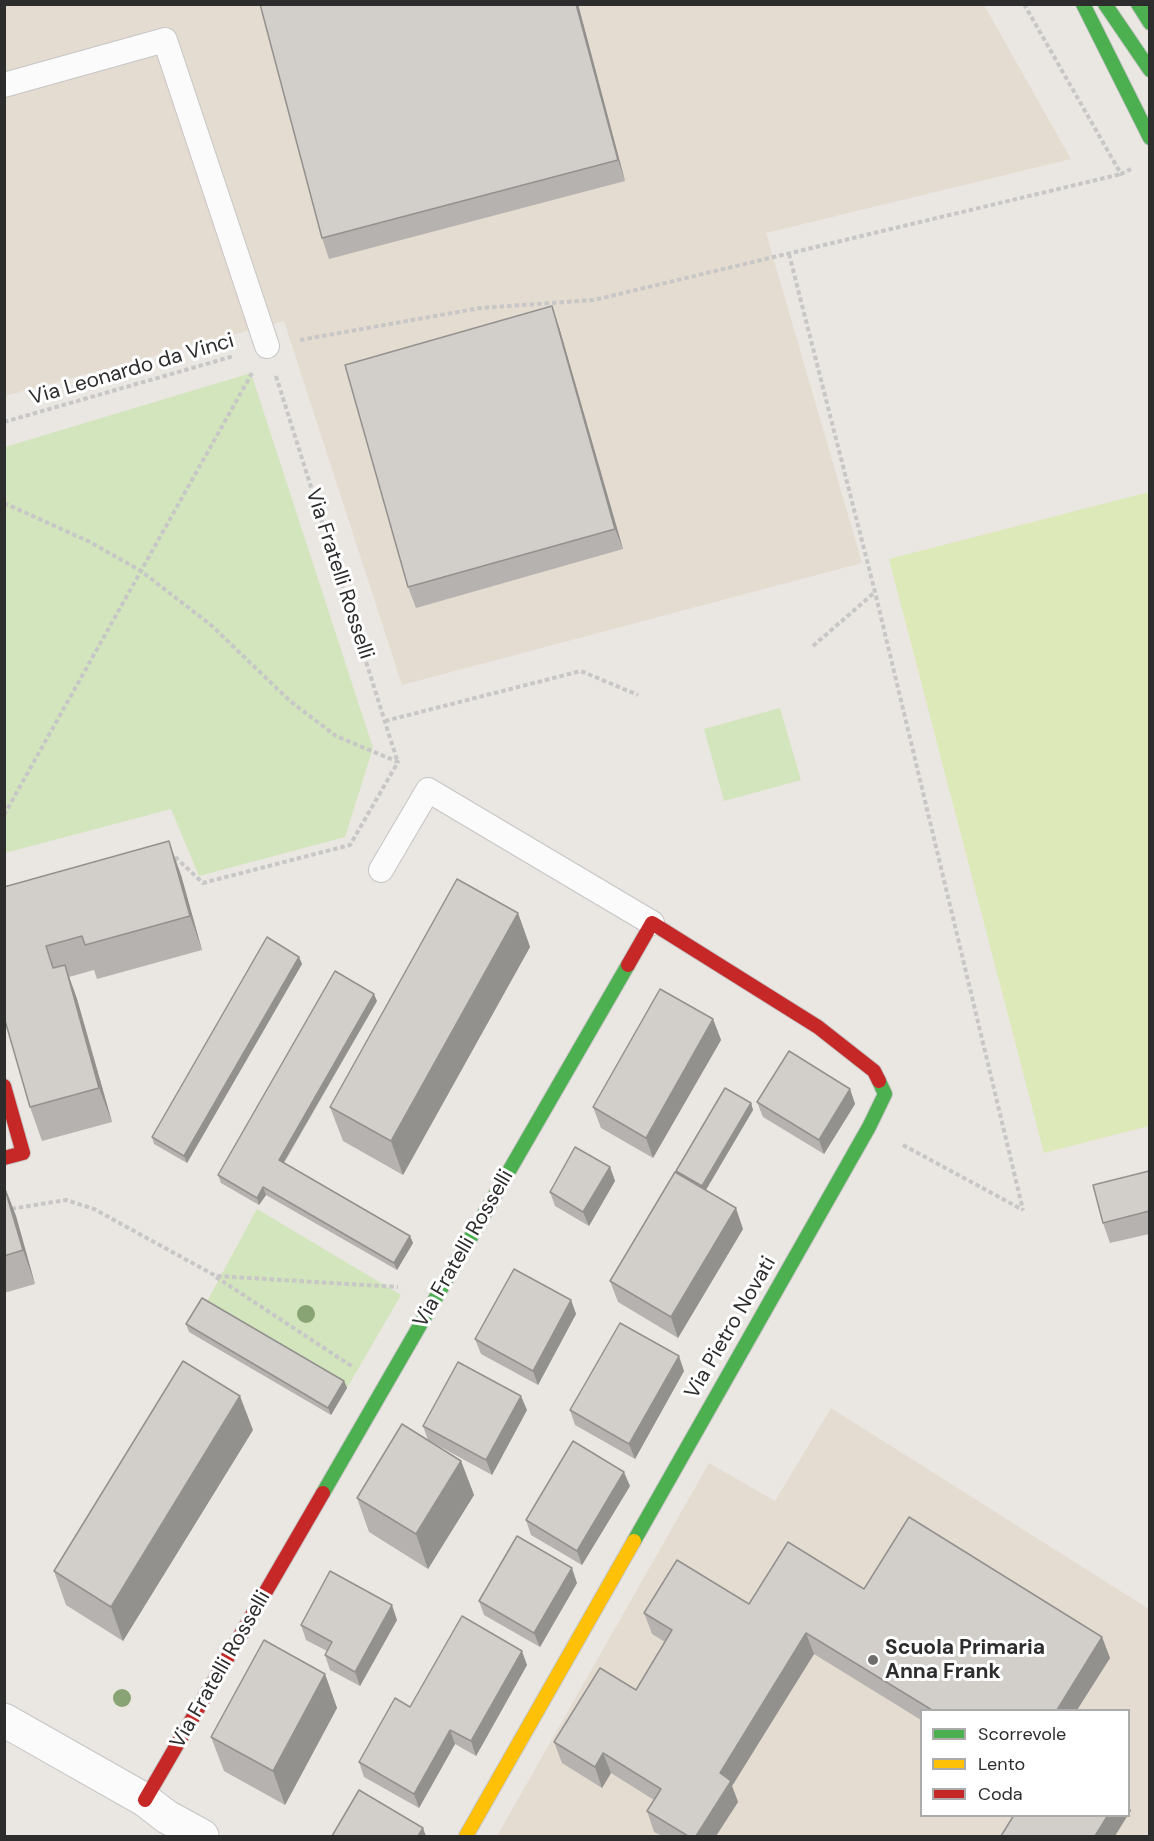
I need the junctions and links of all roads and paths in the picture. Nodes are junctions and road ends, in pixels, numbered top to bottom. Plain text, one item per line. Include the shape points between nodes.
1 (1024, 4) edge
2 (1083, 4) edge
3 (1105, 4) edge
4 (1138, 4) edge
5 (1149, 23) edge
6 (1149, 70) edge
7 (4, 85) edge
8 (1149, 138) edge
9 (1140, 164) dead end
10 (1121, 174) junction
11 (789, 254) junction
12 (267, 346) junction
13 (4, 422) edge
14 (4, 503) edge
15 (141, 571) junction
16 (875, 592) junction
17 (813, 646) dead end
18 (638, 695) dead end
19 (385, 721) junction
20 (398, 762) junction
21 (428, 790) junction
22 (4, 815) edge
23 (173, 855) edge
24 (381, 870) dead end
25 (652, 923) junction
26 (4, 1086) edge
27 (869, 1127) junction
28 (4, 1158) edge
29 (4, 1210) edge
30 (216, 1276) junction
31 (392, 1297) dead end
32 (358, 1356) dead end
33 (352, 1366) junction
34 (384, 1387) junction
35 (4, 1720) edge
36 (145, 1800) junction
37 (202, 1836) edge
38 (466, 1836) edge

1 - 10 path
2 - 8 street
3 - 6 street
4 - 5 street
7 - 12 lane via 165,40
9 - 10 path, Via Leonardo da Vinci
10 - 11 path, Via Leonardo da Vinci
11 - 12 path, Via Leonardo da Vinci via 594,300 480,308
11 - 16 path
12 - 13 path, Via Leonardo da Vinci
12 - 15 path
12 - 19 path, Via Fratelli Rosselli
14 - 15 path via 90,542
15 - 20 path via 211,625 290,701 336,736
15 - 22 path
16 - 17 path
16 - 27 path via 1023,1210
18 - 19 path via 581,671
19 - 20 path, Via Fratelli Rosselli
20 - 21 path, Via Fratelli Rosselli
20 - 23 path via 350,845 203,883
21 - 24 lane
21 - 25 lane
25 - 27 street, Via Pietro Novati via 818,1027 874,1071 885,1094
25 - 34 street, Via Fratelli Rosselli
26 - 28 street via 22,1153
27 - 38 street, Via Pietro Novati
29 - 30 path via 66,1200 94,1209
30 - 31 path via 398,1287
30 - 33 path
32 - 33 path
33 - 34 path
34 - 36 street, Via Fratelli Rosselli
35 - 36 street
36 - 37 street

